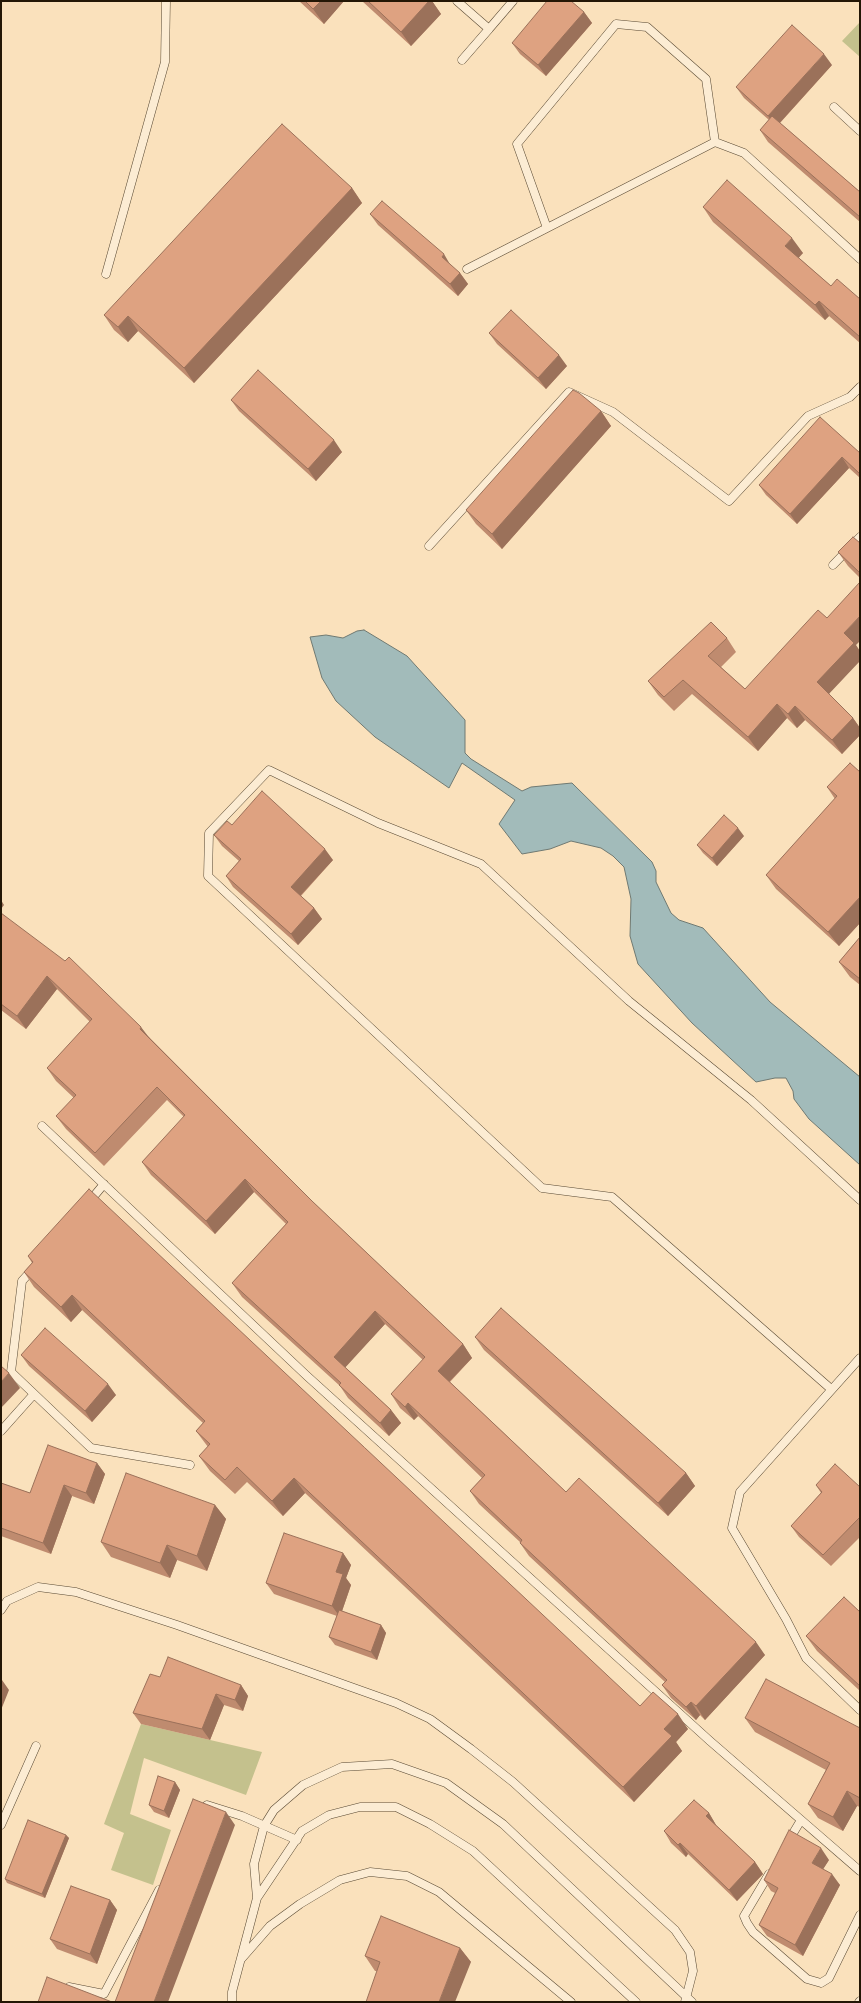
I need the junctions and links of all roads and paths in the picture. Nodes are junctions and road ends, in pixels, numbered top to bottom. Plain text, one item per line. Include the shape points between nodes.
1 (166, 1) edge
2 (458, 1) edge
3 (513, 1) edge
4 (489, 29) junction
5 (462, 60) dead end
6 (834, 107) dead end
7 (860, 131) edge
8 (715, 142) junction
9 (547, 228) junction
10 (860, 259) edge
11 (467, 269) dead end
12 (106, 274) dead end
13 (860, 387) edge
14 (860, 537) edge
15 (429, 546) dead end
16 (834, 565) dead end
17 (42, 1126) dead end
18 (104, 1184) junction
19 (860, 1200) edge
20 (85, 1206) edge
21 (35, 1266) edge
22 (860, 1358) edge
23 (831, 1389) junction
24 (34, 1394) junction
25 (1, 1431) edge
26 (190, 1465) dead end
27 (1, 1610) edge
28 (860, 1710) edge
29 (36, 1746) dead end
30 (201, 1804) edge
31 (801, 1820) junction
32 (1, 1825) edge
33 (264, 1826) junction
34 (297, 1840) junction
35 (787, 1844) edge
36 (773, 1868) edge
37 (860, 1871) edge
38 (163, 1879) edge
39 (258, 1898) junction
40 (860, 1915) edge
41 (241, 1960) junction
42 (58, 1985) edge
43 (688, 2000) edge
44 (232, 2002) edge
45 (571, 2002) edge
46 (636, 2002) edge

1 - 12 lane via 165,62
2 - 4 lane
3 - 4 lane
4 - 5 lane
6 - 7 lane
8 - 9 lane
8 - 9 lane via 706,79 646,27 616,24 517,144
8 - 10 lane via 744,153
9 - 11 lane
13 - 15 lane via 850,397 808,416 729,501 613,412 569,392
14 - 16 lane
17 - 18 lane
18 - 20 lane
18 - 31 lane via 307,1376
19 - 23 lane via 751,1100 629,1001 481,864 378,823 269,770 209,834 208,876 542,1188 612,1197
21 - 24 lane via 22,1281 11,1372
22 - 23 lane
23 - 28 lane via 740,1492 732,1528 806,1658
24 - 25 lane
24 - 26 lane via 91,1448
27 - 43 lane via 7,1602 38,1587 76,1592 396,1702 430,1719 512,1782 675,1930 690,1952 693,1971
29 - 32 lane
30 - 33 lane
31 - 35 lane
31 - 37 lane
33 - 34 lane
33 - 39 lane via 254,1864
33 - 43 lane via 274,1810 303,1785 342,1767 392,1764 446,1783 503,1824
34 - 39 lane
34 - 46 lane via 302,1831 329,1815 360,1807 396,1807 473,1851
36 - 40 lane via 744,1916 753,1932 808,1979 821,1983 829,1978
38 - 42 lane via 104,1994
39 - 41 lane
41 - 44 lane
41 - 45 lane via 270,1926 340,1880 370,1872 407,1876 440,1892

